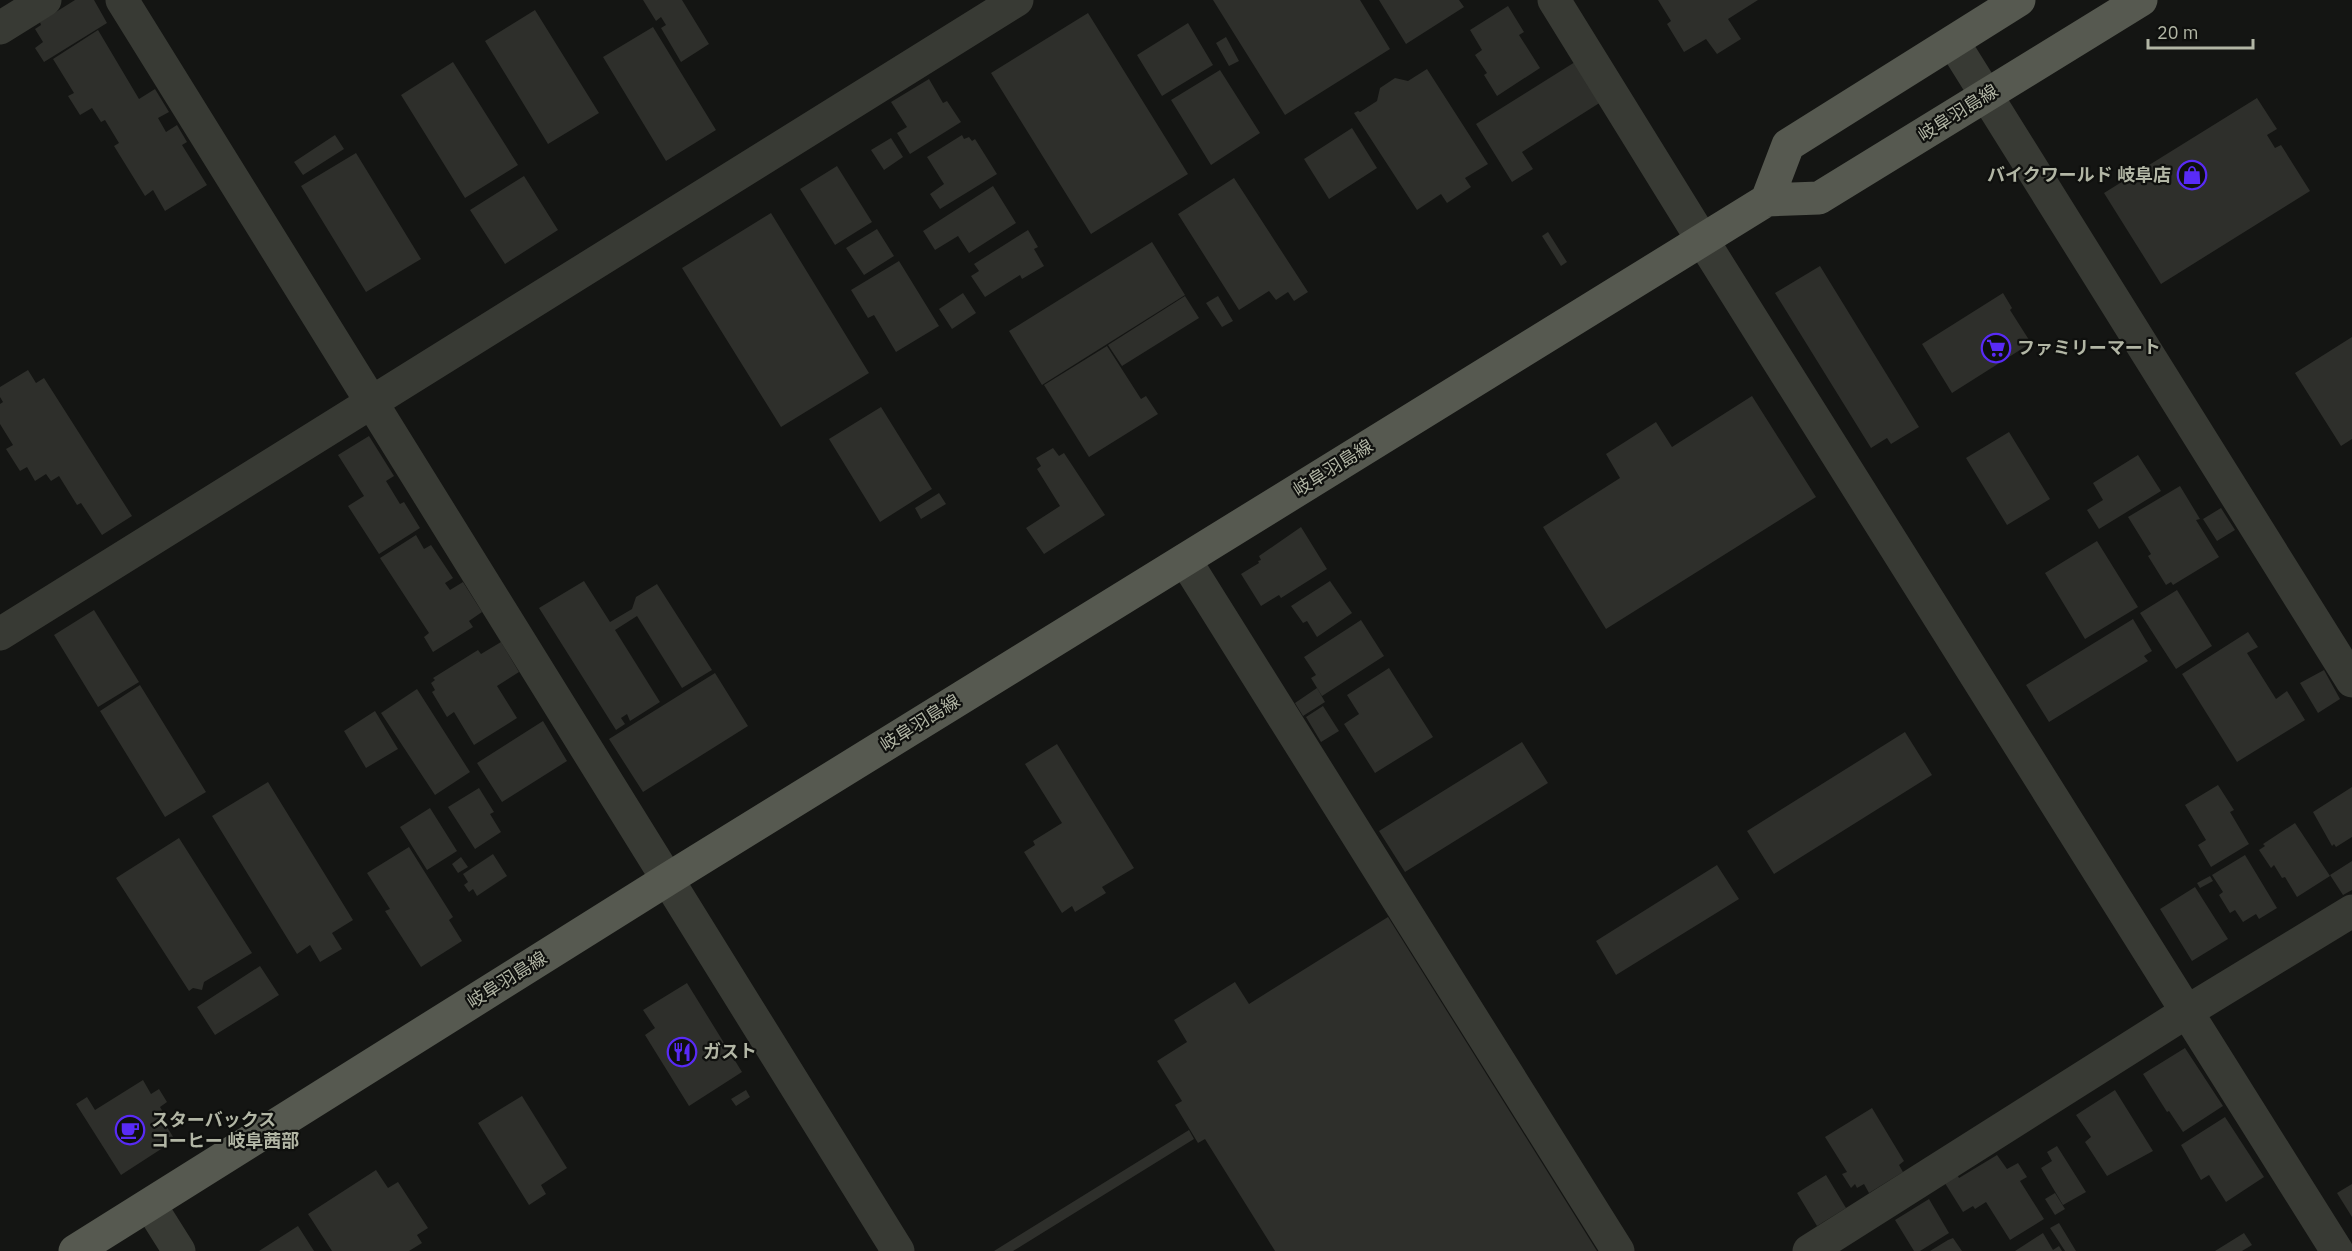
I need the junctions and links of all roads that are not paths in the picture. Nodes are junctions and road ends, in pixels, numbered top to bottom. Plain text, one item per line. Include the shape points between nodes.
1 (45, 0) edge
2 (122, 0) edge
3 (1017, 0) edge
4 (1554, 0) edge
5 (2019, 0) edge
6 (2141, 0) edge
7 (0, 28) edge
8 (1953, 42) junction
9 (1986, 95) junction
10 (1767, 200) junction
11 (1702, 241) junction
12 (372, 404) junction
13 (1185, 560) junction
14 (0, 634) edge
15 (2352, 681) edge
16 (668, 879) junction
17 (2352, 911) edge
18 (2188, 1011) junction
19 (150, 1204) junction
20 (75, 1251) edge
21 (179, 1251) edge
22 (898, 1251) edge
23 (1618, 1251) edge
24 (1809, 1251) edge
25 (2337, 1251) edge

1 - 7 street
2 - 12 street
3 - 12 street
4 - 11 street
5 - 8 main road
6 - 9 main road, 岐阜羽島線
8 - 9 street
8 - 10 main road via 1788,146
9 - 10 main road, 岐阜羽島線 via 1819,198
9 - 15 street
10 - 11 main road, 岐阜羽島線
11 - 13 main road, 岐阜羽島線
11 - 18 street
12 - 14 street
12 - 16 street
13 - 16 main road, 岐阜羽島線
13 - 23 street
16 - 19 main road, 岐阜羽島線
16 - 22 street
17 - 18 street
18 - 24 street
18 - 25 street
19 - 20 main road, 岐阜羽島線
19 - 21 street

